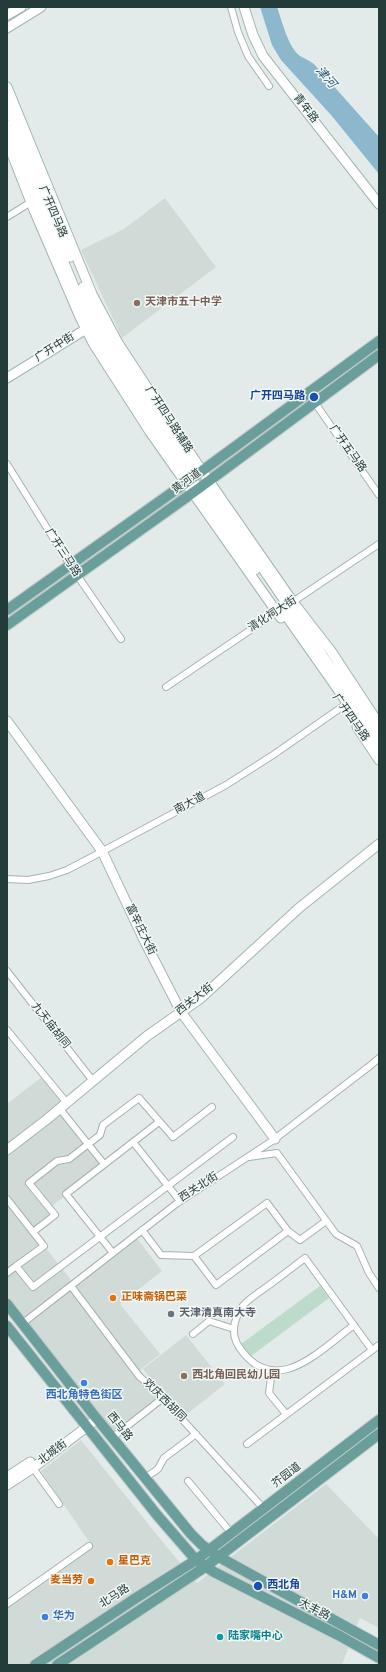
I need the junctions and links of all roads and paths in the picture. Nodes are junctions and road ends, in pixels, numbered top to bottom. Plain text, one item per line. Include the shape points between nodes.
1 (21, 7) edge
2 (41, 7) edge
3 (231, 7) edge
4 (244, 7) edge
5 (249, 7) edge
6 (7, 15) edge
7 (7, 28) edge
8 (269, 86) dead end
9 (7, 87) edge
10 (7, 105) edge
11 (7, 124) edge
12 (7, 141) edge
13 (379, 195) edge
14 (31, 202) junction
15 (379, 204) edge
16 (7, 217) edge
17 (95, 323) junction
18 (379, 341) edge
19 (379, 355) edge
20 (7, 378) edge
21 (315, 403) junction
22 (7, 464) edge
23 (194, 477) junction
24 (201, 487) junction
25 (379, 495) edge
26 (379, 544) edge
27 (70, 566) junction
28 (76, 575) junction
29 (284, 607) junction
30 (7, 610) edge
31 (7, 625) edge
32 (121, 639) dead end
33 (166, 687) dead end
34 (350, 701) junction
35 (7, 721) edge
36 (379, 724) edge
37 (379, 737) edge
38 (379, 748) edge
39 (379, 760) edge
40 (379, 844) edge
41 (102, 851) junction
42 (7, 879) edge
43 (7, 971) edge
44 (181, 1012) junction
45 (7, 1030) edge
46 (379, 1058) edge
47 (93, 1081) junction
48 (63, 1106) junction
49 (212, 1107) dead end
50 (159, 1122) junction
51 (234, 1136) dead end
52 (275, 1139) junction
53 (134, 1142) junction
54 (88, 1144) junction
55 (7, 1150) edge
56 (248, 1157) junction
57 (104, 1164) junction
58 (168, 1185) junction
59 (7, 1200) edge
60 (180, 1201) junction
61 (326, 1221) junction
62 (142, 1230) junction
63 (288, 1231) junction
64 (33, 1232) junction
65 (100, 1236) junction
66 (113, 1252) junction
67 (194, 1256) junction
68 (16, 1266) junction
69 (7, 1273) edge
70 (71, 1286) junction
71 (379, 1288) edge
72 (7, 1304) edge
73 (23, 1323) junction
74 (354, 1325) junction
75 (7, 1326) edge
76 (234, 1329) junction
77 (193, 1334) dead end
78 (379, 1345) edge
79 (372, 1350) junction
80 (272, 1370) junction
81 (163, 1398) junction
82 (286, 1414) junction
83 (95, 1417) junction
84 (379, 1420) edge
85 (85, 1425) junction
86 (196, 1434) junction
87 (379, 1434) edge
88 (112, 1438) junction
89 (247, 1444) dead end
90 (33, 1468) junction
91 (7, 1477) edge
92 (145, 1478) junction
93 (188, 1481) dead end
94 (7, 1485) edge
95 (59, 1504) dead end
96 (264, 1509) junction
97 (232, 1534) junction
98 (89, 1546) dead end
99 (209, 1551) junction
100 (219, 1557) junction
101 (196, 1560) junction
102 (205, 1567) junction
103 (7, 1604) edge
104 (379, 1645) edge
105 (379, 1658) edge
106 (35, 1665) edge
107 (57, 1665) edge

1 - 6 street
2 - 7 street
3 - 8 street via 248,56
4 - 15 street, 青年路 via 252,35 263,56
5 - 13 street, 青年路 via 262,45
9 - 17 street via 92,294
10 - 17 street, 广开四马路 via 90,304
11 - 17 street, 广开四马路 via 77,294
12 - 14 street, 广开四马路
14 - 16 street
14 - 17 street, 广开四马路
17 - 20 street, 广开中街
17 - 23 street, 广开四马路
17 - 23 street, 广开四马路 via 124,391
18 - 23 main road, 黄河道
19 - 21 main road, 黄河道
21 - 24 main road, 黄河道
21 - 25 street, 广开五马路
22 - 27 street, 广开三马路
23 - 24 street, 广开四马路
23 - 24 street, 广开四马路
23 - 27 main road, 黄河道
24 - 28 main road, 黄河道
24 - 29 street, 广开四马路
24 - 29 street, 广开四马路
26 - 29 street, 清化祠大街
27 - 28 street, 广开三马路
27 - 30 main road, 黄河道
28 - 31 main road, 黄河道
28 - 32 street, 广开三马路
29 - 33 street, 清化祠大街
29 - 34 street, 广开四马路
29 - 34 street via 331,651
34 - 36 street
34 - 37 street, 广开四马路
34 - 38 street, 广开四马路
34 - 39 street, 广开四马路
34 - 41 street, 南大道 via 226,785
35 - 41 street, 富辛庄大街
40 - 44 street, 西关大街 via 298,908 201,998
41 - 42 street, 南大道 via 67,870 49,876 28,880
41 - 44 street, 富辛庄大街
43 - 47 street, 九天庙胡同
44 - 47 street, 西关大街 via 147,1036
44 - 52 street, 富辛庄大街
45 - 48 street
46 - 52 street, 西关北街
47 - 48 street, 西关大街
48 - 54 street
48 - 55 street, 西关大街
49 - 50 street via 173,1137
50 - 53 street
50 - 54 street via 139,1098 103,1125 100,1135
51 - 58 street
52 - 56 street, 西关北街
53 - 57 street
53 - 58 street
54 - 57 street
54 - 64 street via 69,1159 57,1161 29,1183 55,1215
56 - 60 street, 西关北街
56 - 61 street via 277,1153
57 - 65 street via 66,1194
58 - 60 street
58 - 65 street
59 - 64 street
60 - 62 street, 西关北街
61 - 63 street via 300,1240
61 - 71 street via 336,1234 357,1246 369,1274
62 - 66 street, 西关北街
62 - 67 street via 161,1255
63 - 67 street via 267,1203
63 - 67 street via 216,1285
64 - 68 street via 44,1246
65 - 66 street
65 - 68 street via 33,1287
66 - 70 street, 西关北街
68 - 69 street
70 - 73 street, 西关北街
70 - 81 street, 欢庆西胡同 via 139,1376
72 - 73 main road, 西马路
73 - 83 main road, 西马路
74 - 76 street via 305,1258 242,1305 233,1324
74 - 79 street
74 - 80 street via 299,1366 280,1371
75 - 85 main road
76 - 77 street via 209,1321
76 - 80 street via 237,1343 247,1358 261,1368
78 - 79 street
79 - 82 street
80 - 82 street via 269,1393
81 - 86 street, 欢庆西胡同
81 - 88 street
82 - 89 street
83 - 85 street, 北城街
83 - 88 main road, 西马路
84 - 96 main road, 芥园道
85 - 90 street, 北城街
85 - 91 street, 北城街
85 - 101 main road
86 - 92 street via 164,1458 158,1469
86 - 96 street, 欢庆西胡同
87 - 100 main road
88 - 92 main road, 西马路
90 - 94 street, 北城街
90 - 95 street
92 - 99 main road, 西马路 via 191,1534
93 - 97 street
96 - 97 main road, 芥园道
97 - 99 main road, 芥园道
98 - 103 street
99 - 100 main road, 西马路
99 - 101 main road, 北马路
100 - 102 main road
100 - 104 main road, 大丰路
101 - 102 main road, 大丰路
101 - 106 main road, 北马路
102 - 105 main road, 大丰路
102 - 107 main road

